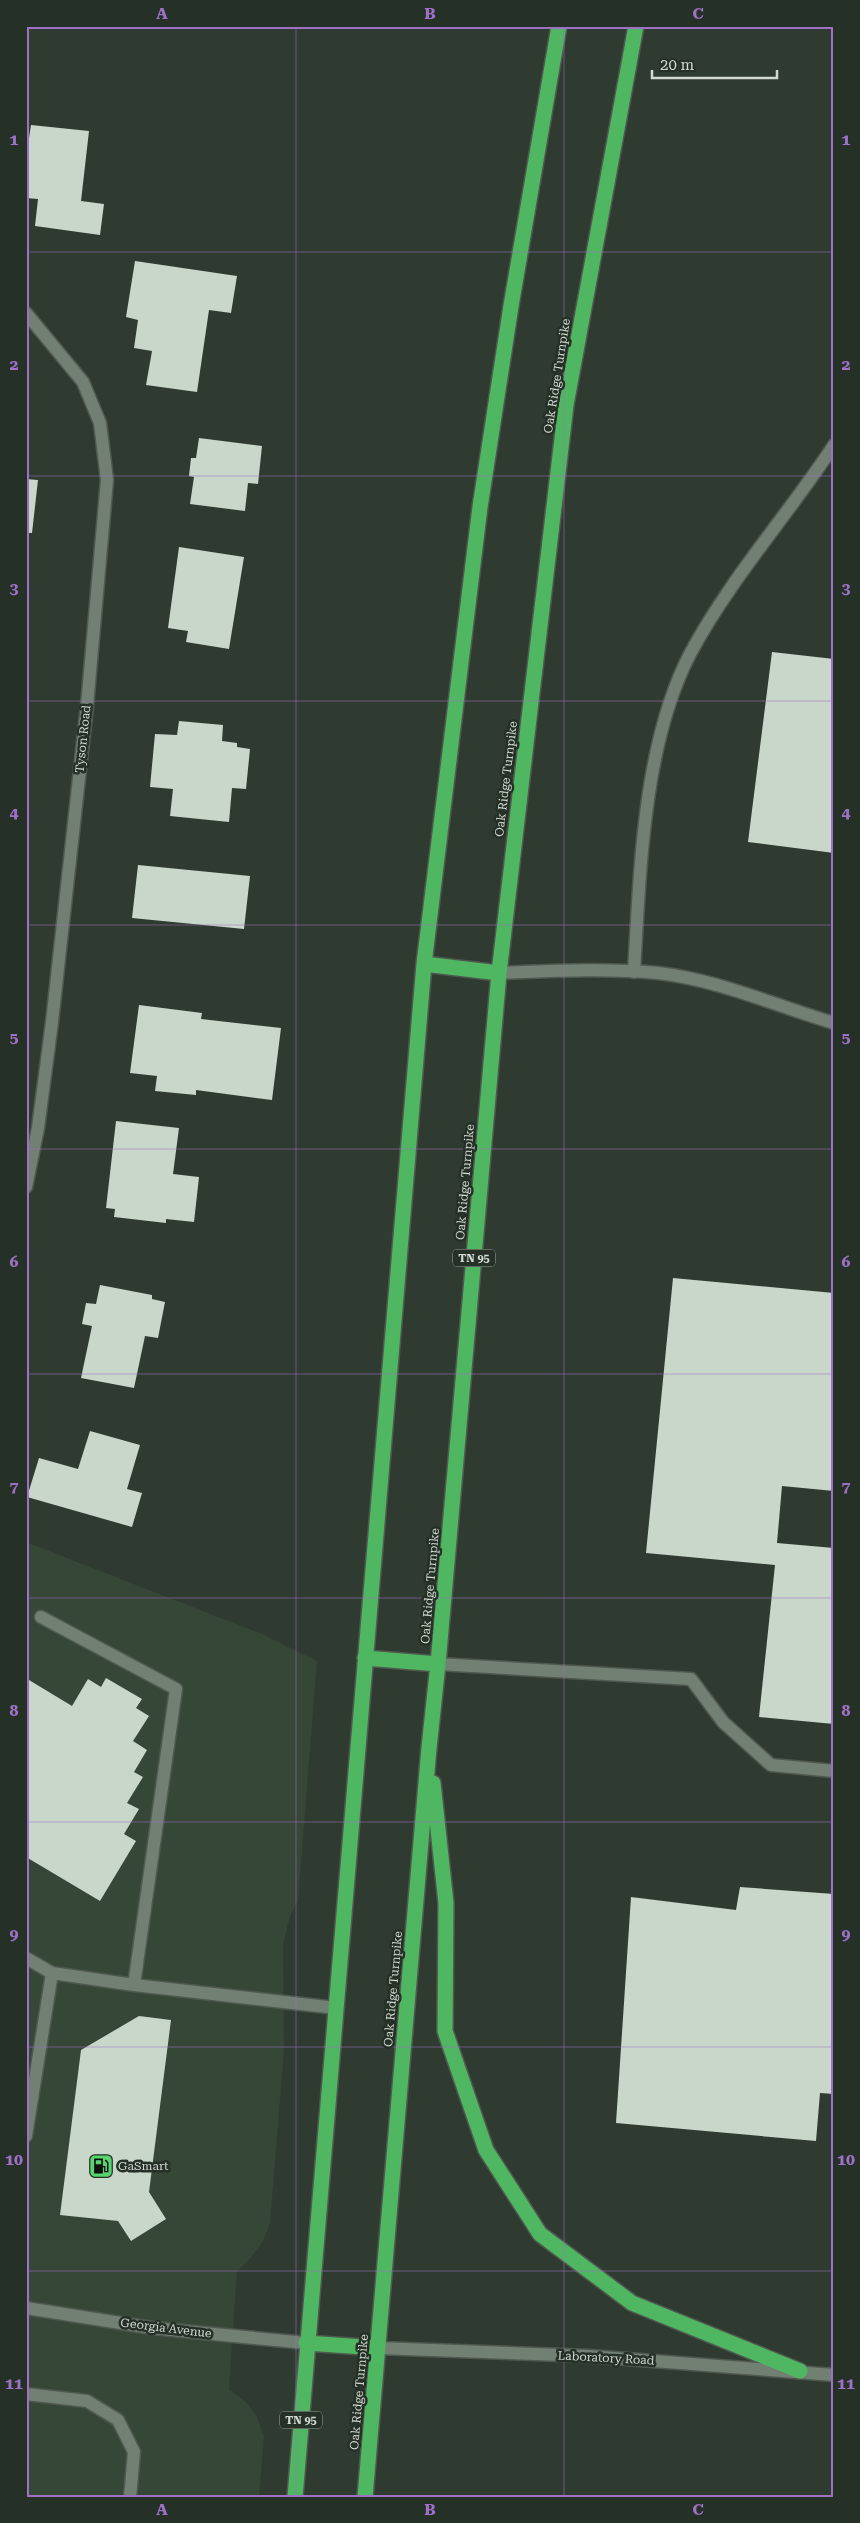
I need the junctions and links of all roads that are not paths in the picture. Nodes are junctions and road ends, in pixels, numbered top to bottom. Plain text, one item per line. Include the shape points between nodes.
1 (559, 26) edge
2 (636, 26) edge
3 (26, 313) edge
4 (834, 445) edge
5 (424, 964) junction
6 (634, 972) junction
7 (499, 973) junction
8 (834, 1023) edge
9 (26, 1188) edge
10 (42, 1617) dead end
11 (365, 1658) junction
12 (438, 1664) junction
13 (429, 1748) junction
14 (834, 1771) edge
15 (26, 1958) edge
16 (52, 1973) junction
17 (134, 1985) junction
18 (336, 2008) junction
19 (26, 2136) edge
20 (26, 2308) edge
21 (306, 2342) junction
22 (378, 2348) junction
23 (800, 2371) junction
24 (834, 2375) edge
25 (26, 2394) edge
26 (130, 2497) edge
27 (295, 2497) edge
28 (365, 2497) edge

1 - 5 highway, TN 95 via 510,306 480,507
2 - 7 highway, Oak Ridge Turnpike / TN 95 via 566,405
3 - 9 street, Tyson Road via 83,382 100,423 107,480 87,706 55,992 38,1128
4 - 6 street via 723,602 690,654 670,699 642,842
5 - 7 highway
5 - 11 highway, TN 95
6 - 7 street
6 - 8 street via 718,986
7 - 12 highway, Oak Ridge Turnpike / TN 95
10 - 17 street via 176,1689
11 - 12 highway
11 - 18 highway, TN 95
12 - 13 highway, Oak Ridge Turnpike / TN 95
12 - 14 street via 690,1679 723,1722 771,1765
13 - 22 highway, Oak Ridge Turnpike / TN 95
13 - 23 highway via 446,1902 445,2031 486,2150 540,2234 632,2303
15 - 16 street
16 - 17 street
16 - 19 street
17 - 18 street
18 - 21 highway, TN 95
20 - 21 street, Georgia Avenue via 152,2328
21 - 22 highway
21 - 27 highway, TN 95
22 - 23 street, Laboratory Road via 588,2356
22 - 28 highway, Oak Ridge Turnpike / TN 95
23 - 24 street, Laboratory Road
25 - 26 street via 87,2401 118,2420 134,2452

